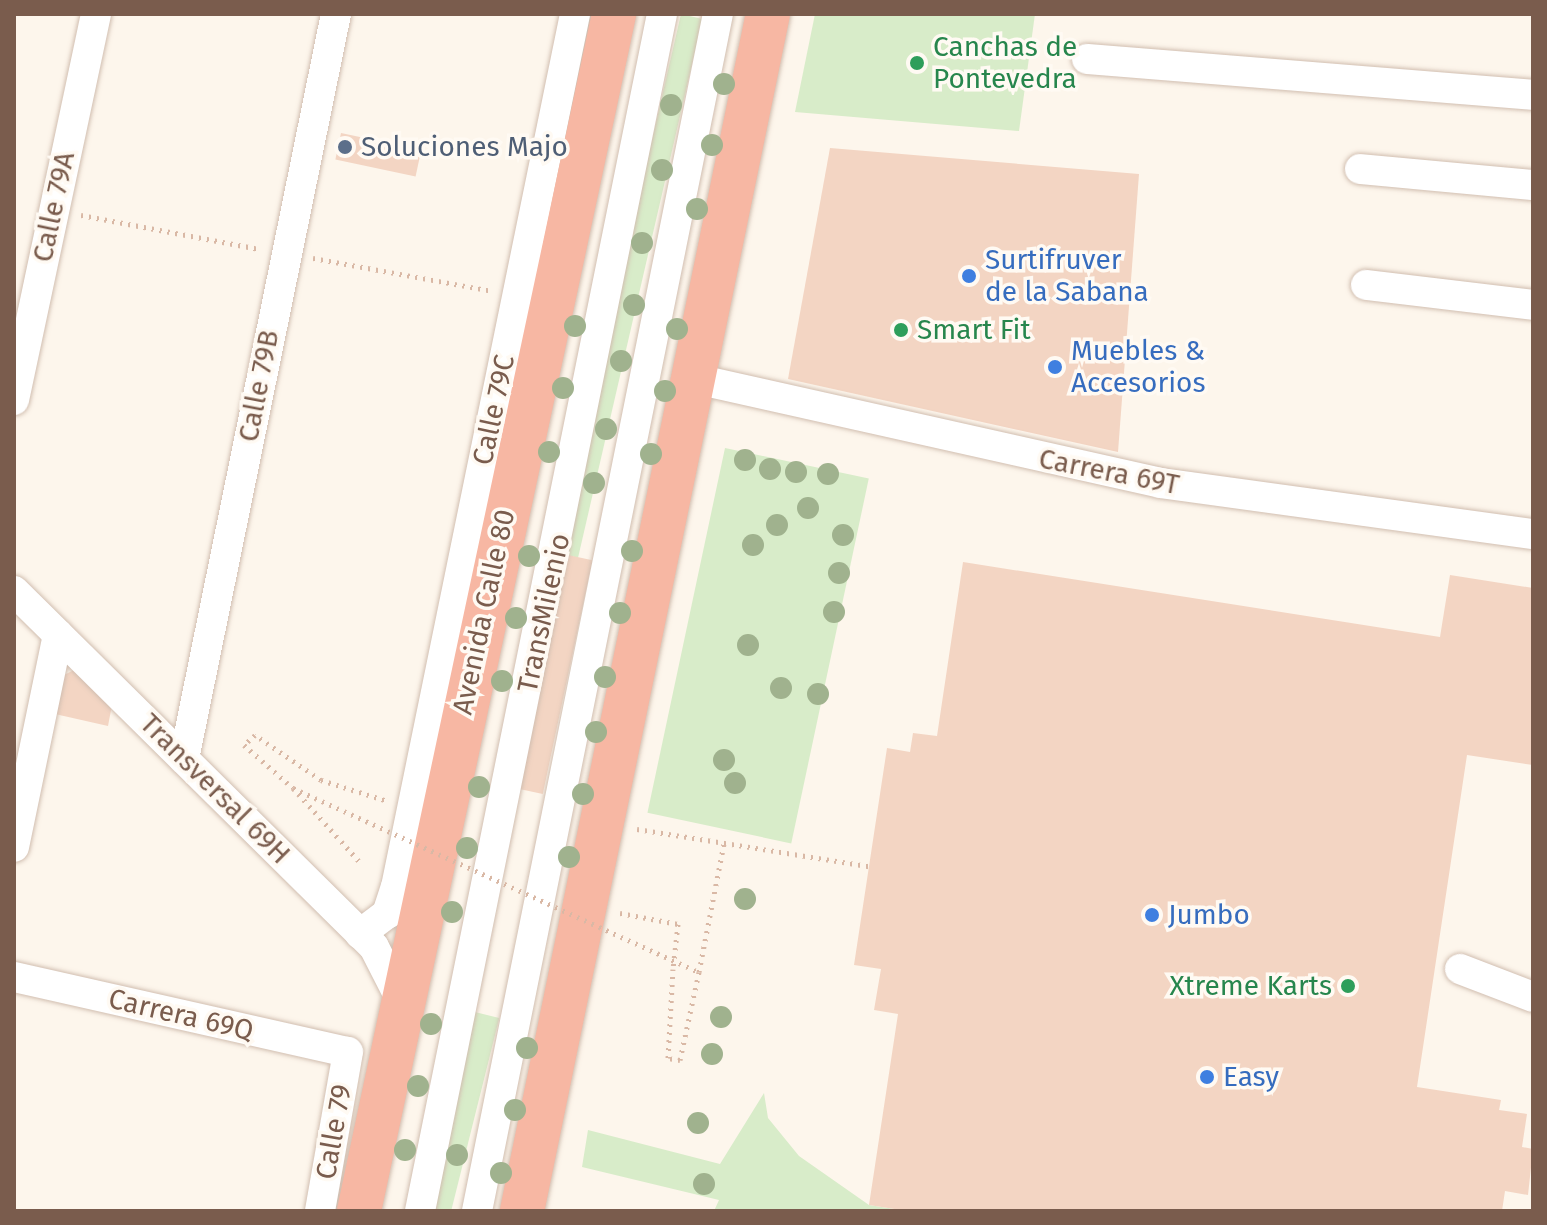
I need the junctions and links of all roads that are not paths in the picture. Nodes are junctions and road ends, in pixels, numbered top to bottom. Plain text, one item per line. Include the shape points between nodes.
1 (96, 14) edge
2 (336, 14) edge
3 (575, 14) edge
4 (614, 14) edge
5 (662, 14) edge
6 (718, 14) edge
7 (768, 14) edge
8 (1087, 59) dead end
9 (1533, 95) edge
10 (1360, 169) dead end
11 (1533, 185) edge
12 (1366, 285) dead end
13 (1533, 305) edge
14 (691, 378) junction
15 (14, 400) edge
16 (1533, 534) edge
17 (14, 591) edge
18 (58, 634) junction
19 (184, 759) junction
20 (14, 847) edge
21 (360, 934) junction
22 (1460, 969) dead end
23 (14, 977) edge
24 (1533, 997) edge
25 (400, 998) junction
26 (348, 1052) joint
27 (320, 1211) edge
28 (359, 1211) edge
29 (420, 1211) edge
30 (477, 1211) edge
31 (522, 1211) edge

1 - 15 street, Calle 79A
2 - 19 street, Calle 79B
3 - 21 street, Calle 79C via 392,906
4 - 25 highway, Avenida Calle 80
5 - 29 street, TransMilenio
6 - 30 street, TransMilenio
7 - 14 highway
8 - 9 street
10 - 11 street
12 - 13 street
14 - 16 street, Carrera 69T via 1160,483
14 - 31 highway
17 - 18 street, Transversal 69H
18 - 19 street, Transversal 69H
18 - 20 street
19 - 21 street, Transversal 69H
21 - 25 street, Transversal 69H
22 - 24 street
23 - 26 street, Carrera 69Q
25 - 28 highway, Avenida Calle 80
26 - 27 street, Calle 79

